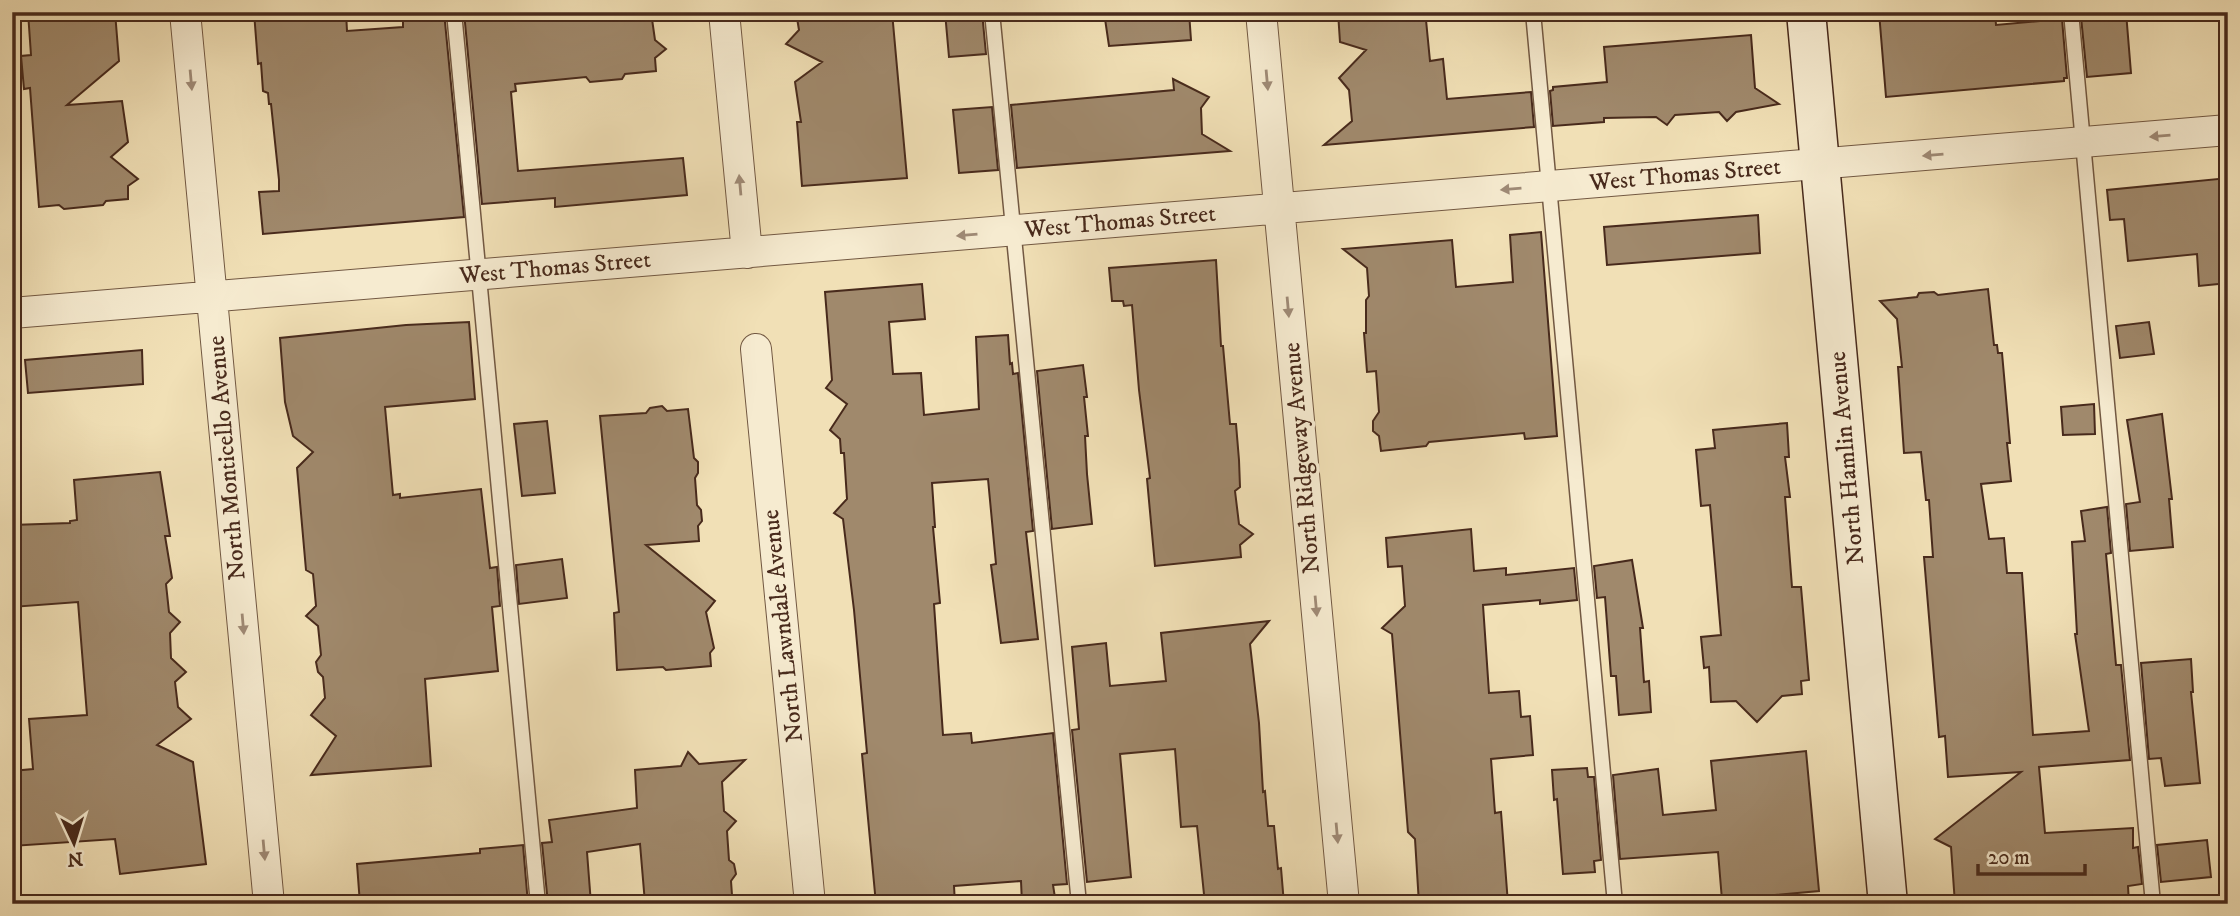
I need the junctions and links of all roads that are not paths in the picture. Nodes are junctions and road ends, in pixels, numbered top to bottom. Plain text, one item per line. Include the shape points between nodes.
1 (185, 12) edge
2 (454, 12) edge
3 (724, 12) edge
4 (992, 12) edge
5 (1261, 12) edge
6 (1533, 12) edge
7 (1806, 12) edge
8 (2071, 12) edge
9 (2228, 130) edge
10 (2083, 142) junction
11 (1820, 164) junction
12 (1550, 186) junction
13 (1279, 209) junction
14 (1013, 231) junction
15 (747, 253) junction
16 (479, 275) junction
17 (212, 297) junction
18 (12, 313) edge
19 (755, 349) dead end
20 (269, 904) edge
21 (538, 904) edge
22 (810, 904) edge
23 (1079, 904) edge
24 (1344, 904) edge
25 (1615, 904) edge
26 (1888, 904) edge
27 (2153, 904) edge

1 -> 17 street, North Monticello Avenue
2 - 16 lane
15 -> 3 street
4 - 14 lane
5 -> 13 street, North Ridgeway Avenue
6 - 12 lane
7 - 11 street, North Hamlin Avenue
8 - 10 lane
9 -> 10 street, West Thomas Street
10 -> 11 street, West Thomas Street
10 - 27 lane
11 - 12 street, West Thomas Street
11 - 26 street, North Hamlin Avenue
12 -> 13 street, West Thomas Street
12 - 25 lane
13 - 14 street, West Thomas Street
13 -> 24 street, North Ridgeway Avenue
14 -> 15 street, West Thomas Street
14 - 23 lane
15 - 16 street, West Thomas Street
16 - 17 street, West Thomas Street
16 - 21 lane
17 - 18 street, West Thomas Street
17 -> 20 street, North Monticello Avenue
19 - 22 street, North Lawndale Avenue

